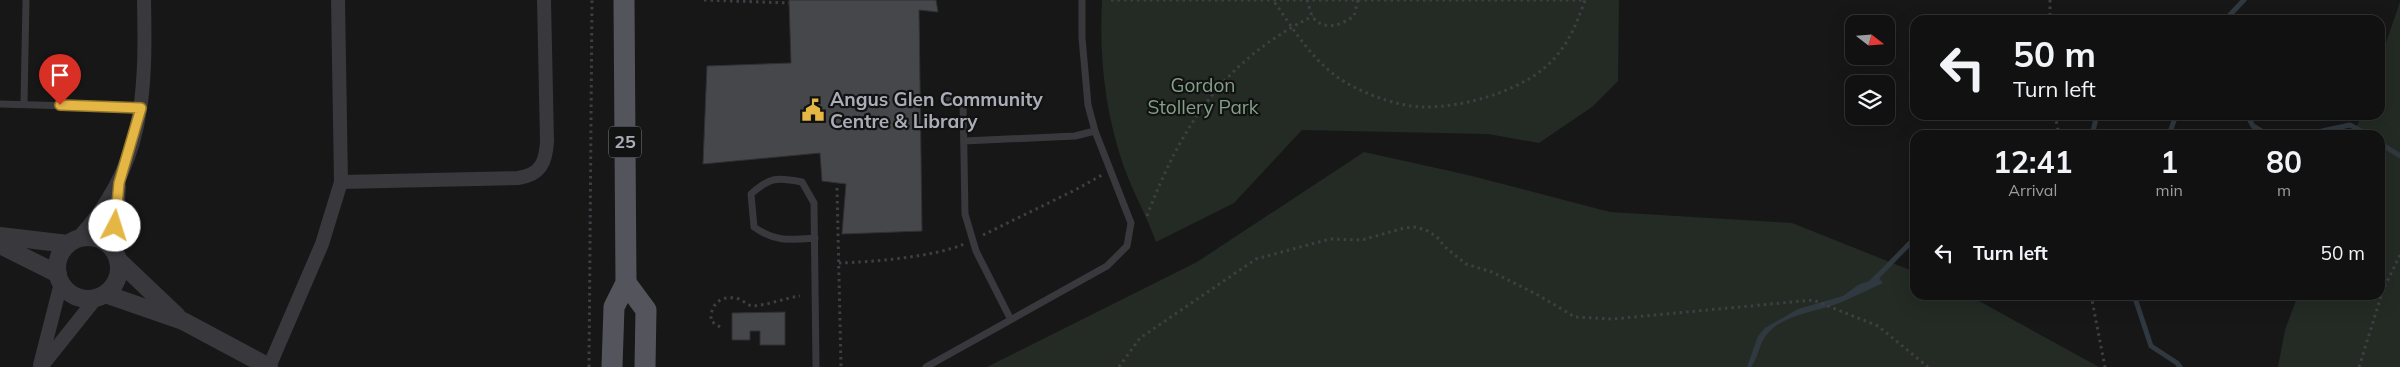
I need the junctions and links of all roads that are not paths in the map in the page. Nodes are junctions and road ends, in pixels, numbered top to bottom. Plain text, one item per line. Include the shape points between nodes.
1 (26, 0) edge
2 (144, 0) edge
3 (338, 0) edge
4 (544, 0) edge
5 (624, 0) edge
6 (1082, 0) edge
7 (944, 100) dead end
8 (0, 104) edge
9 (24, 104) junction
10 (141, 108) junction
11 (1095, 131) junction
12 (964, 141) junction
13 (341, 182) junction
14 (119, 183) junction
15 (0, 236) edge
16 (815, 238) junction
17 (73, 241) junction
18 (0, 245) edge
19 (116, 256) junction
20 (59, 278) junction
21 (626, 283) junction
22 (101, 296) junction
23 (1010, 318) junction
24 (183, 321) junction
25 (40, 367) edge
26 (269, 367) edge
27 (612, 367) edge
28 (645, 367) edge
29 (816, 367) edge
30 (926, 367) edge

1 - 9 lane
2 - 10 street
3 - 13 street
4 - 13 street via 547,141 542,167 528,177 518,178
5 - 21 main road, 25
6 - 11 lane via 1086,86
7 - 12 lane via 963,100
8 - 9 lane
9 - 10 lane
10 - 14 street
11 - 12 lane via 1075,136
11 - 23 lane via 1131,224 1127,246 1107,266
12 - 23 lane via 966,214 976,251
13 - 26 street via 324,236
14 - 17 street via 91,224
14 - 19 street
15 - 17 street
16 - 16 lane via 814,203 802,182 780,178 766,181 751,194 754,227 767,236 786,240
16 - 29 lane
17 - 19 street via 86,237 103,240
17 - 20 street via 59,258
18 - 20 street
19 - 22 street via 117,279
19 - 24 street
20 - 22 street via 68,291 77,296 87,299
20 - 25 street
21 - 27 main road, 25 via 614,307
21 - 28 main road via 646,310
22 - 24 street
22 - 25 street
23 - 30 lane
24 - 26 street

